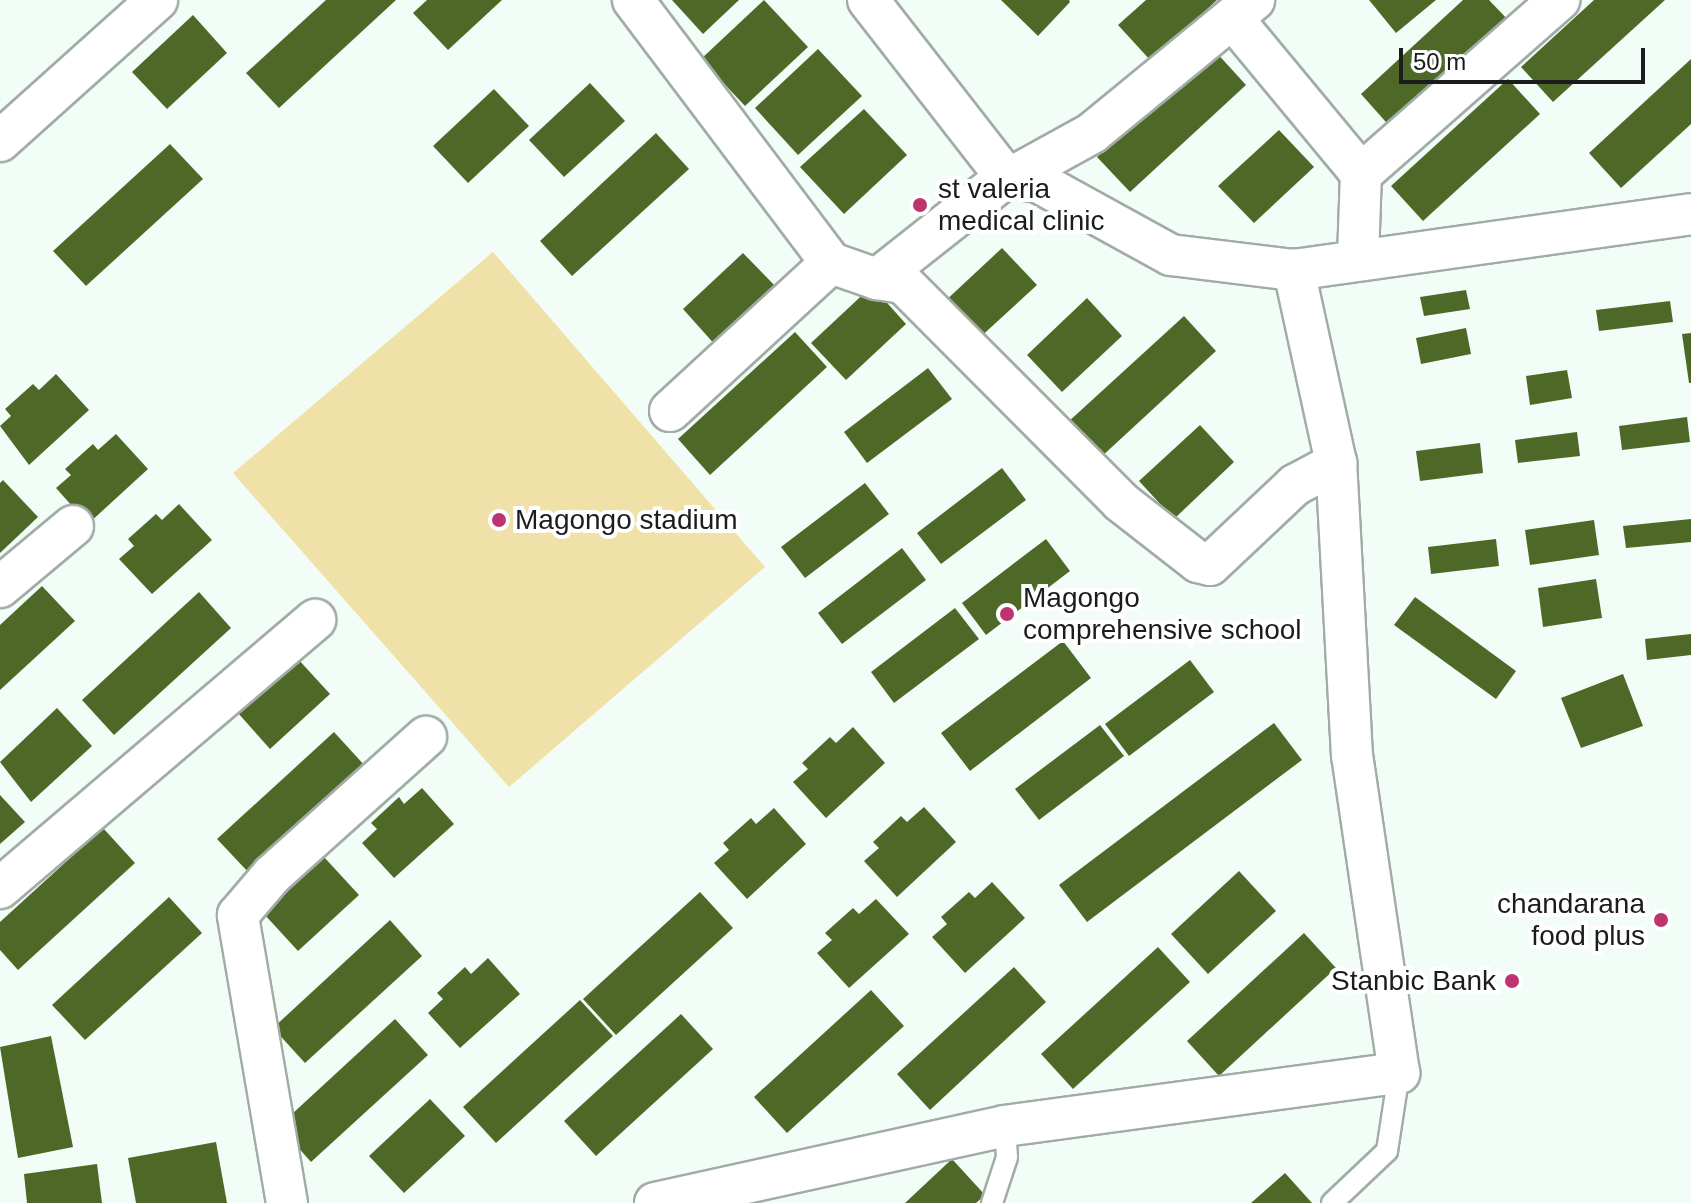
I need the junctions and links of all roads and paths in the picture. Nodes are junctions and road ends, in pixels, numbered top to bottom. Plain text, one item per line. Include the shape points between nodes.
1 (157, 0) edge
2 (633, 0) edge
3 (868, 0) edge
4 (1559, 0) edge
5 (1244, 10) edge
6 (0, 141) edge
7 (1361, 174) junction
8 (1011, 176) junction
9 (1691, 214) edge
10 (1358, 258) junction
11 (831, 263) junction
12 (1294, 270) junction
13 (877, 279) junction
14 (670, 411) dead end
15 (1336, 463) junction
16 (73, 526) dead end
17 (0, 587) edge
18 (315, 620) dead end
19 (426, 737) dead end
20 (0, 888) edge
21 (1399, 1073) junction
22 (1005, 1126) junction
23 (675, 1202) edge
24 (287, 1203) edge
25 (992, 1203) edge
26 (1332, 1203) edge

1 - 6 street
2 - 11 street
3 - 8 street
4 - 7 street
5 - 7 street
5 - 8 street via 1092,133
7 - 10 street
8 - 12 street via 1171,255
8 - 13 street
9 - 10 street
10 - 12 street
11 - 13 street
11 - 14 street
12 - 15 street
13 - 15 street via 903,283 1121,502 1198,562 1210,565 1295,485
15 - 21 street via 1352,756
16 - 17 street
18 - 20 street
19 - 24 street via 272,875 238,915
21 - 22 street
21 - 26 lane via 1387,1151
22 - 23 street
22 - 25 lane via 1007,1157

